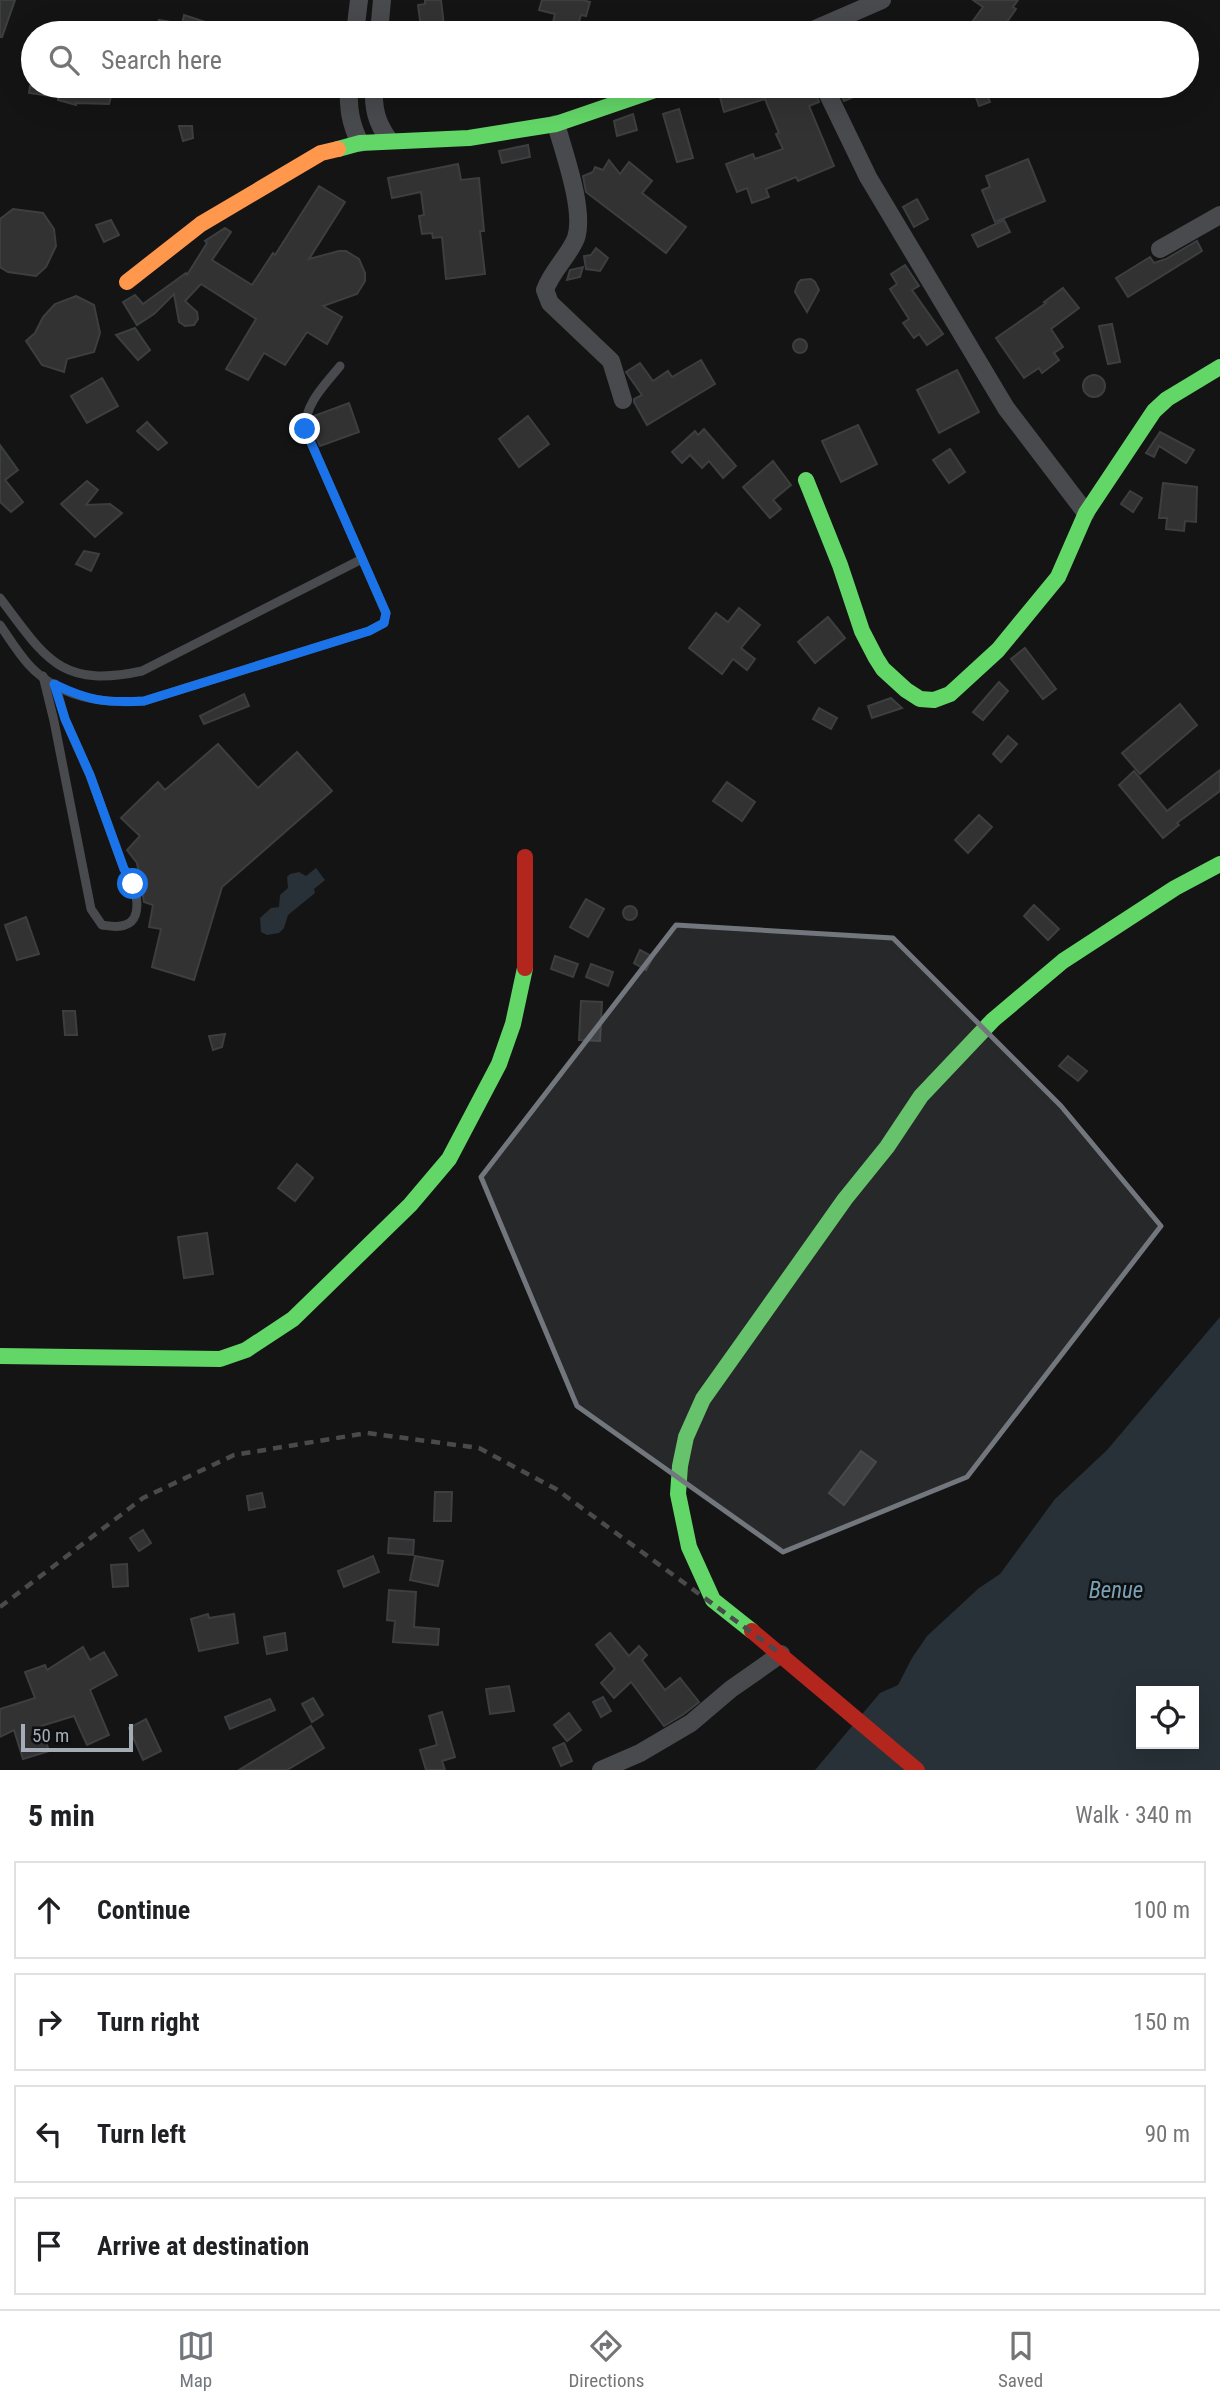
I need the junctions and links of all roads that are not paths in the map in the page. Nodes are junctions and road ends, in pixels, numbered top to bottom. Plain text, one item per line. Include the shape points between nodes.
1 (359, 0) edge
2 (382, 0) edge
3 (881, 0) edge
4 (356, 21) edge
5 (380, 21) edge
6 (833, 21) edge
7 (348, 98) edge
8 (373, 98) edge
9 (632, 98) edge
10 (830, 98) edge
11 (556, 124) junction
12 (389, 140) junction
13 (360, 143) junction
14 (1220, 215) edge
15 (1160, 250) dead end
16 (127, 282) dead end
17 (340, 366) dead end
18 (1220, 367) edge
19 (623, 400) dead end
20 (806, 481) dead end
21 (1086, 513) junction
22 (362, 559) junction
23 (0, 598) edge
24 (0, 625) edge
25 (43, 676) junction
26 (54, 684) junction
27 (525, 857) dead end
28 (1220, 864) edge
29 (0, 1356) edge
30 (781, 1654) junction
31 (600, 1770) edge
32 (917, 1770) edge

1 - 4 street
2 - 5 street
3 - 6 street
7 - 13 street via 352,127
8 - 12 street via 378,125
9 - 11 street
10 - 21 street via 868,177 1006,408
11 - 12 street via 469,138
11 - 19 street via 579,225 575,241 545,290 550,303 611,361
12 - 13 street
13 - 16 street via 321,153 201,224
14 - 15 street
17 - 22 lane via 314,398 305,415 305,429
18 - 21 street via 1154,411
20 - 21 street via 868,646 883,669 925,701 950,694 998,650 1058,577
22 - 23 lane via 142,671 113,677 87,676 60,667 41,652
22 - 26 lane via 386,613 384,623 369,631 144,701 113,703 84,698
24 - 25 lane via 29,666
25 - 26 lane
25 - 26 lane via 91,909 102,925 126,925 137,908 133,884
27 - 29 street via 525,973 499,1064 449,1159 410,1205 293,1319 246,1350 220,1359
28 - 30 street via 1063,961 993,1020 921,1096 703,1399 686,1437 680,1466 678,1494 689,1547 713,1600
30 - 31 street via 691,1723
30 - 32 street

